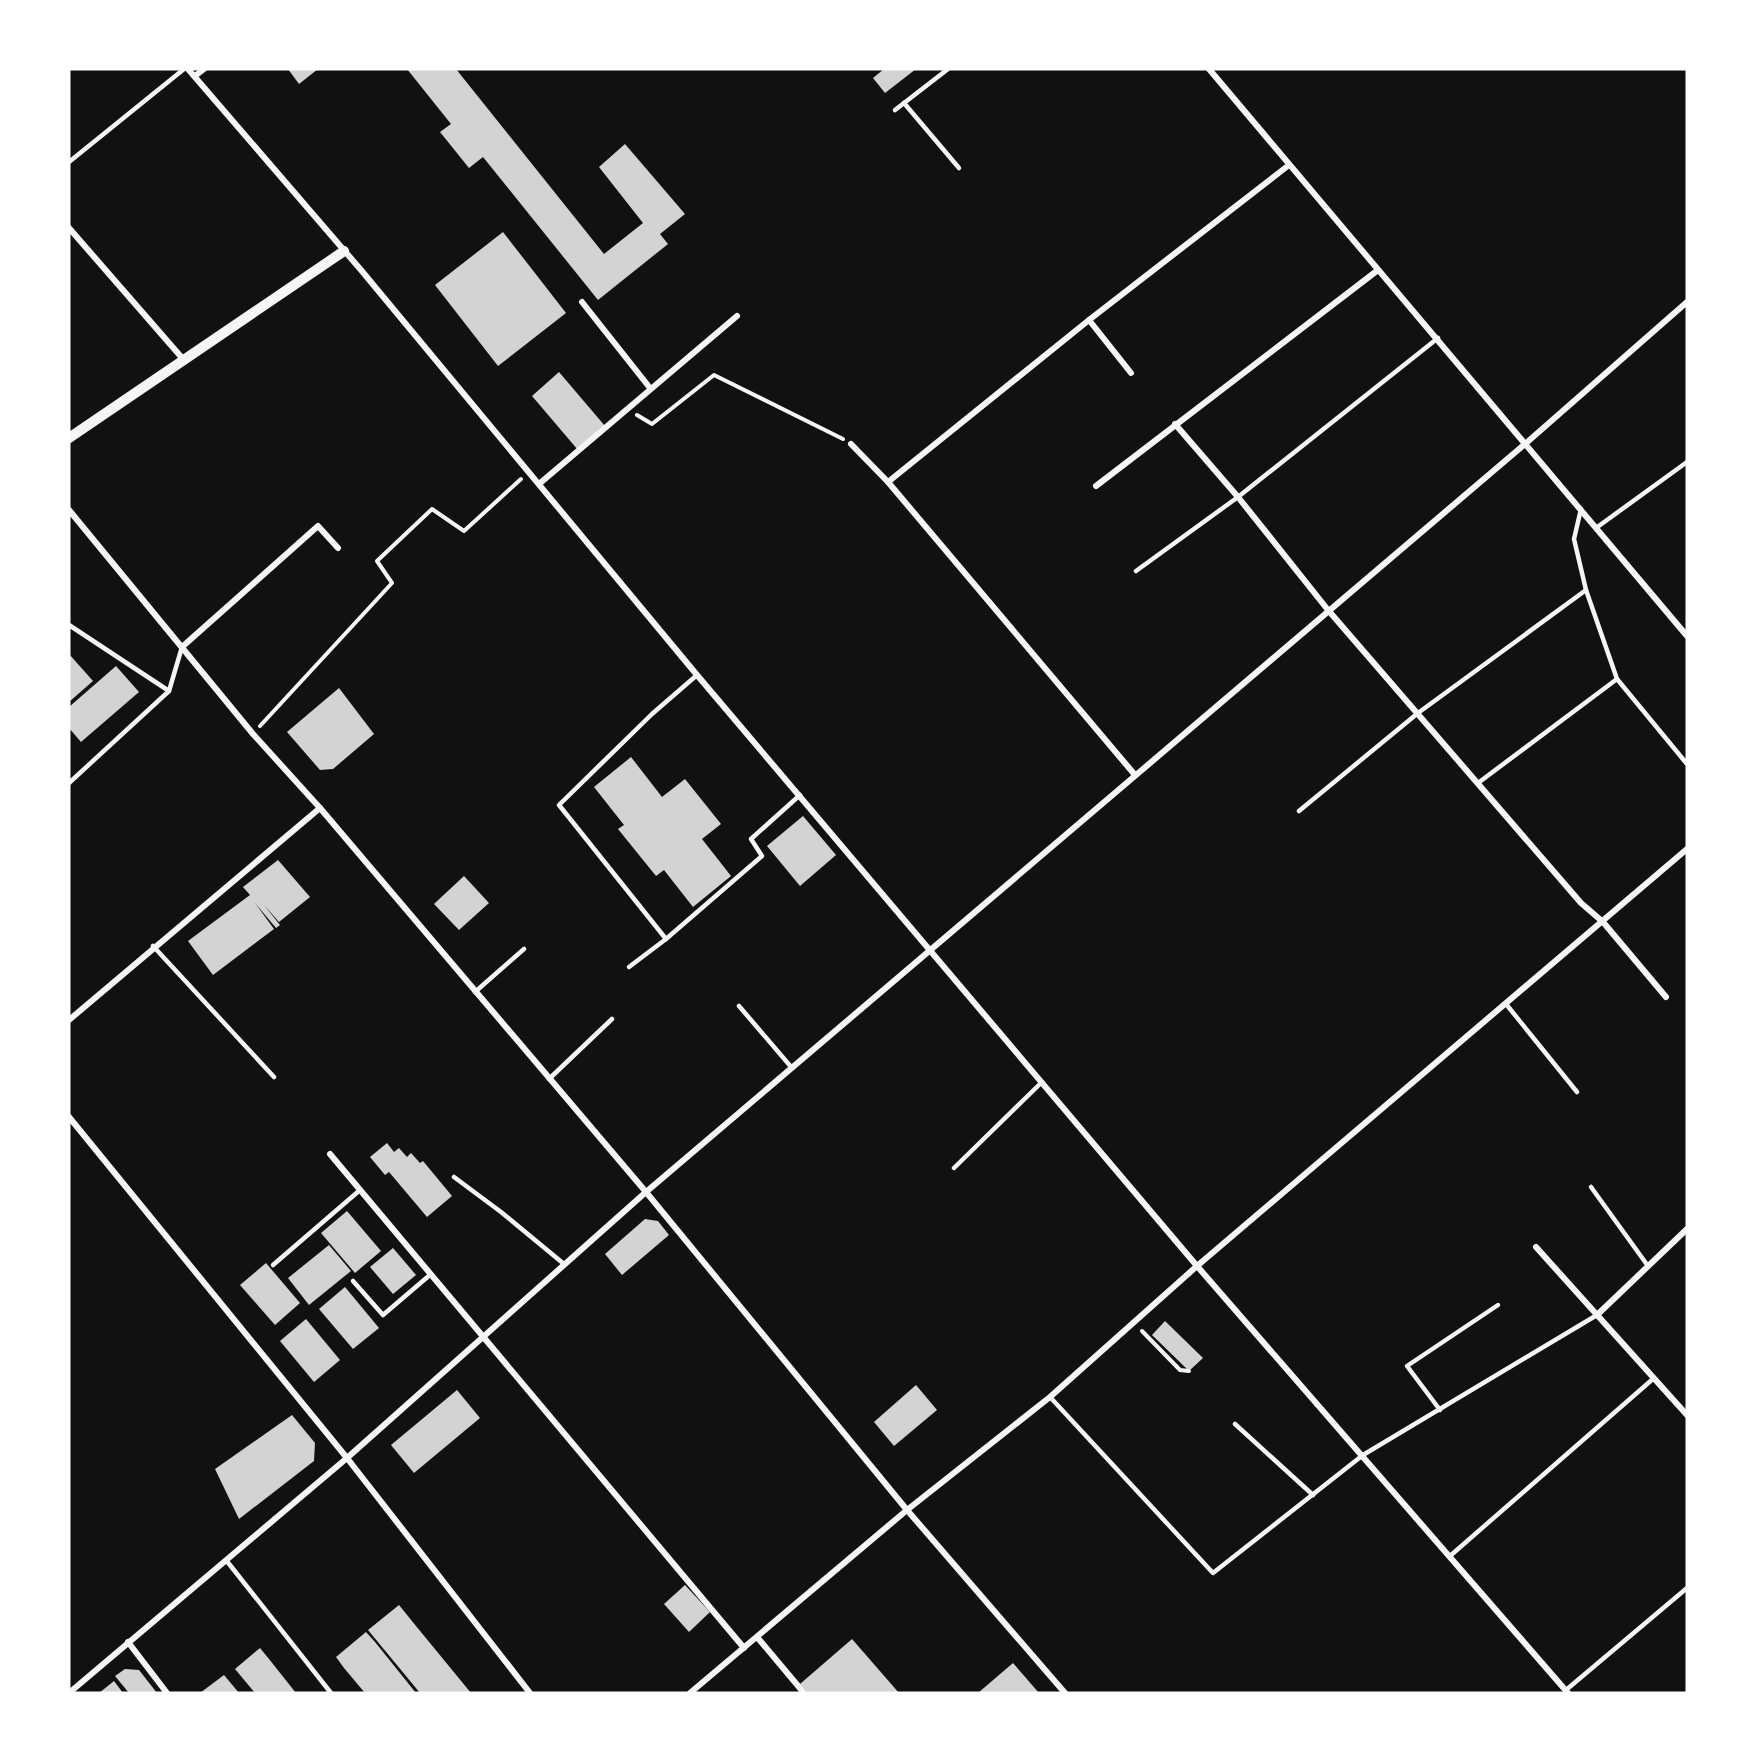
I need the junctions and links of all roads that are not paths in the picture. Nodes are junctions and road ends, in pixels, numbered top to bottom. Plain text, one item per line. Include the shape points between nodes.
1 (186, 69) edge
2 (204, 69) edge
3 (948, 69) edge
4 (1209, 69) edge
5 (195, 76) junction
6 (904, 103) junction
7 (895, 110) dead end
8 (69, 162) edge
9 (1289, 165) junction
10 (959, 168) dead end
11 (69, 228) edge
12 (344, 251) junction
13 (1378, 270) junction
14 (582, 302) dead end
15 (1687, 302) edge
16 (737, 316) dead end
17 (1089, 320) junction
18 (1438, 338) junction
19 (183, 359) junction
20 (1131, 374) dead end
21 (650, 388) junction
22 (1175, 424) junction
23 (69, 438) edge
24 (851, 444) road end
25 (1525, 444) junction
26 (1687, 462) edge
27 (888, 482) junction
28 (539, 483) junction
29 (1096, 486) dead end
30 (1238, 497) junction
31 (1581, 509) junction
32 (69, 510) edge
33 (1596, 528) junction
34 (338, 548) dead end
35 (1136, 571) dead end
36 (1586, 590) junction
37 (1328, 610) junction
38 (69, 625) edge
39 (1687, 636) edge
40 (182, 647) junction
41 (697, 675) junction
42 (1617, 680) junction
43 (169, 691) junction
44 (1418, 713) junction
45 (1687, 764) edge
46 (1135, 776) junction
47 (69, 783) edge
48 (1478, 783) junction
49 (800, 795) junction
50 (320, 808) junction
51 (1299, 811) dead end
52 (1687, 849) edge
53 (1603, 922) junction
54 (666, 939) junction
55 (153, 946) junction
56 (524, 949) dead end
57 (932, 949) junction
58 (628, 967) dead end
59 (475, 992) junction
60 (1666, 997) dead end
61 (1506, 1004) junction
62 (739, 1006) dead end
63 (612, 1019) dead end
64 (69, 1020) edge
65 (792, 1068) junction
66 (274, 1077) dead end
67 (549, 1079) junction
68 (1042, 1082) junction
69 (1577, 1092) dead end
70 (69, 1118) edge
71 (330, 1154) dead end
72 (954, 1168) dead end
73 (454, 1177) dead end
74 (1591, 1188) dead end
75 (360, 1190) junction
76 (646, 1192) junction
77 (1687, 1229) edge
78 (1536, 1247) dead end
79 (564, 1264) junction
80 (273, 1265) dead end
81 (1197, 1266) junction
82 (1648, 1266) junction
83 (430, 1274) junction
84 (353, 1281) dead end
85 (1498, 1305) dead end
86 (1597, 1315) junction
87 (483, 1337) junction
88 (1654, 1378) junction
89 (1050, 1396) junction
90 (1440, 1410) junction
91 (1686, 1410) edge
92 (1235, 1424) dead end
93 (1363, 1455) junction
94 (347, 1458) junction
95 (1313, 1495) junction
96 (907, 1510) junction
97 (1450, 1556) junction
98 (226, 1560) junction
99 (1687, 1588) edge
100 (757, 1637) junction
101 (128, 1642) junction
102 (744, 1648) junction
103 (1567, 1692) edge
104 (69, 1693) edge
105 (167, 1693) edge
106 (331, 1693) edge
107 (530, 1693) edge
108 (690, 1693) edge
109 (804, 1693) edge
110 (1065, 1693) edge

1 - 5 street
1 - 8 lane
2 - 5 street
3 - 6 lane
4 - 9 street
5 - 12 street
6 - 7 lane
6 - 10 lane
9 - 13 street
9 - 17 street
11 - 19 street
12 - 19 street
12 - 28 street
13 - 18 street
13 - 22 street
14 - 21 street
15 - 25 street
16 - 21 street
17 - 20 street
17 - 27 street
18 - 25 street
18 - 30 lane
19 - 23 street
21 - 28 street
22 - 29 street
22 - 30 street
24 - 27 street
25 - 31 street
25 - 37 street
26 - 33 lane
27 - 46 street
28 - 41 street
30 - 35 lane
30 - 37 street
31 - 33 street
31 - 36 lane via 1574,539
32 - 40 street
33 - 39 street
34 - 40 street via 318,526
36 - 42 lane
36 - 44 lane
37 - 44 street
37 - 46 street
38 - 43 lane
40 - 43 lane
40 - 50 street
41 - 49 street
41 - 54 lane via 559,805
42 - 45 lane
42 - 48 lane
43 - 47 lane
44 - 48 street
44 - 51 lane
46 - 57 street
48 - 53 street via 1581,903
49 - 54 lane via 751,839 762,856
49 - 57 street
50 - 55 street
50 - 59 street
52 - 53 street
53 - 60 street
53 - 61 street
54 - 58 lane
55 - 64 street
55 - 66 lane
56 - 59 lane
57 - 65 street
57 - 68 street
59 - 67 street
61 - 69 lane
61 - 81 street
62 - 65 lane
63 - 67 lane
65 - 76 street
67 - 76 street
68 - 72 lane
68 - 81 street
70 - 94 street
71 - 75 street
73 - 79 lane
74 - 82 lane
75 - 80 lane
75 - 83 street
76 - 79 street
76 - 96 street
77 - 82 street
78 - 86 street
79 - 87 street
81 - 89 street
81 - 93 street
82 - 86 street
83 - 84 lane via 383,1316
83 - 87 street
85 - 90 lane via 1407,1366
86 - 88 street
86 - 90 lane
87 - 94 street
87 - 102 street
88 - 91 street
88 - 97 lane
89 - 95 lane via 1213,1574
89 - 96 street
90 - 93 lane
92 - 95 lane
93 - 95 lane
93 - 97 street
94 - 98 street
94 - 107 street
96 - 100 street
96 - 110 street
97 - 103 street
98 - 101 street
98 - 106 lane
99 - 103 lane
100 - 102 street
100 - 109 street
101 - 104 street
101 - 105 street
102 - 108 street

